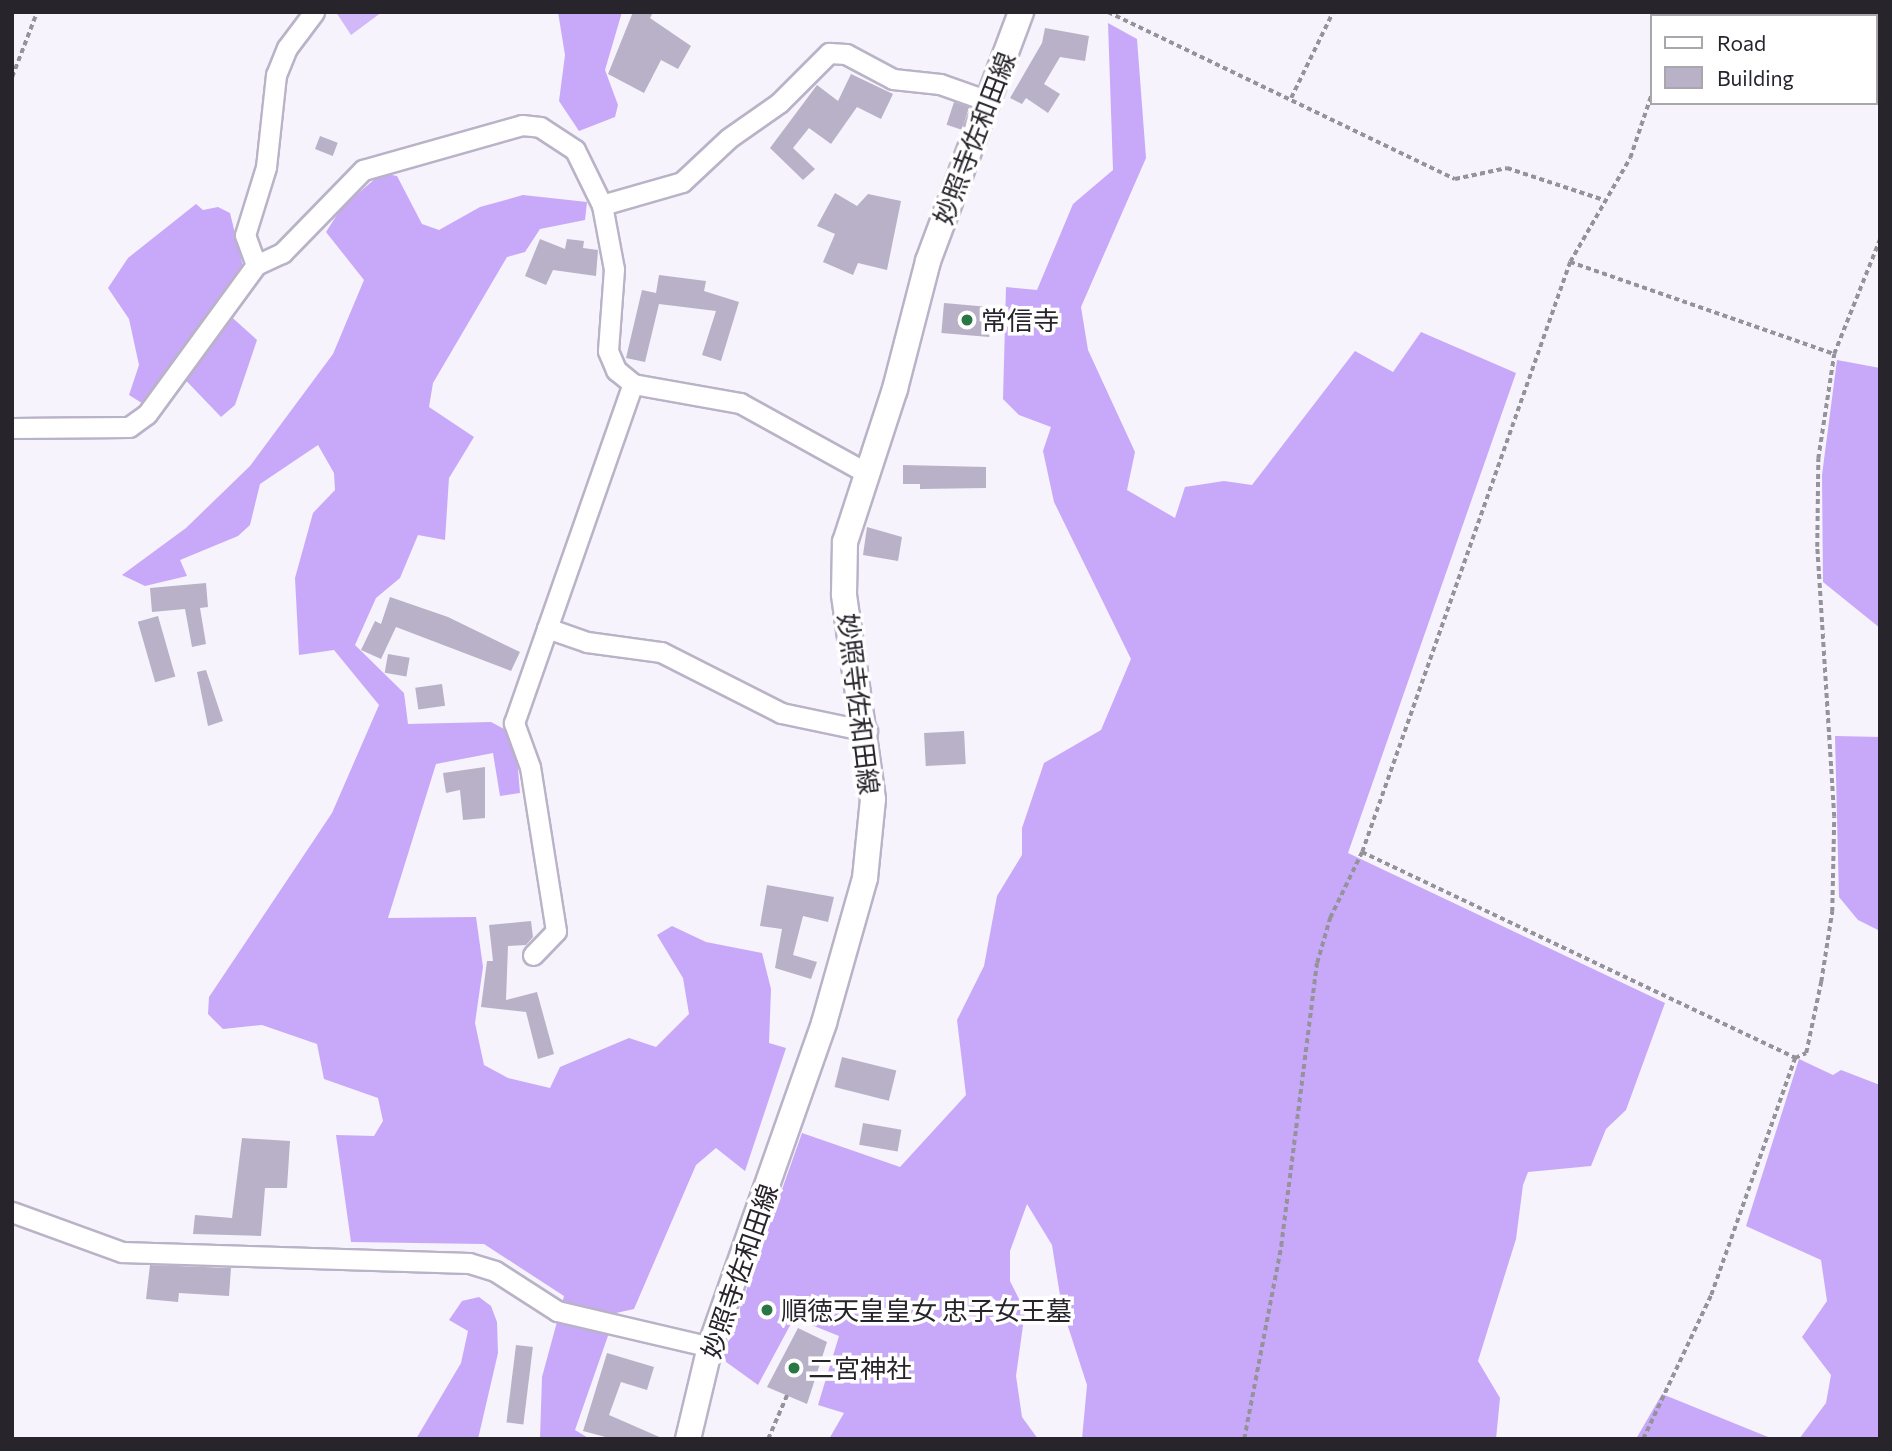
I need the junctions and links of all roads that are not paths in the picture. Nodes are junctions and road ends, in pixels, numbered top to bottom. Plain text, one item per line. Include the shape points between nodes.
1 (314, 12) edge
2 (1021, 12) edge
3 (988, 101) junction
4 (602, 205) junction
5 (256, 265) junction
6 (632, 384) junction
7 (12, 428) edge
8 (865, 472) junction
9 (547, 628) junction
10 (867, 731) junction
11 (533, 955) dead end
12 (12, 1212) edge
13 (710, 1347) junction
14 (688, 1439) edge

1 - 5 street via 287,48 276,75 266,167 245,235
2 - 3 main road, 妙照寺佐和田線
3 - 4 street via 940,84 893,79 846,54 829,53 779,103 729,138 682,182
3 - 8 main road, 妙照寺佐和田線 via 928,261 895,389
4 - 5 street via 575,150 540,127 522,125 363,170 282,253
4 - 6 street via 614,269 608,351 616,370
5 - 7 street via 147,414 129,427
6 - 8 street via 740,403
6 - 9 street
8 - 10 main road, 妙照寺佐和田線 via 845,542 844,594
9 - 10 street via 587,642 661,652 781,713
9 - 11 street via 514,723 530,767 556,931
10 - 13 main road, 妙照寺佐和田線 via 873,799 865,878 824,1023
12 - 13 street via 122,1252 469,1263 495,1271 557,1311
13 - 14 main road, 妙照寺佐和田線

